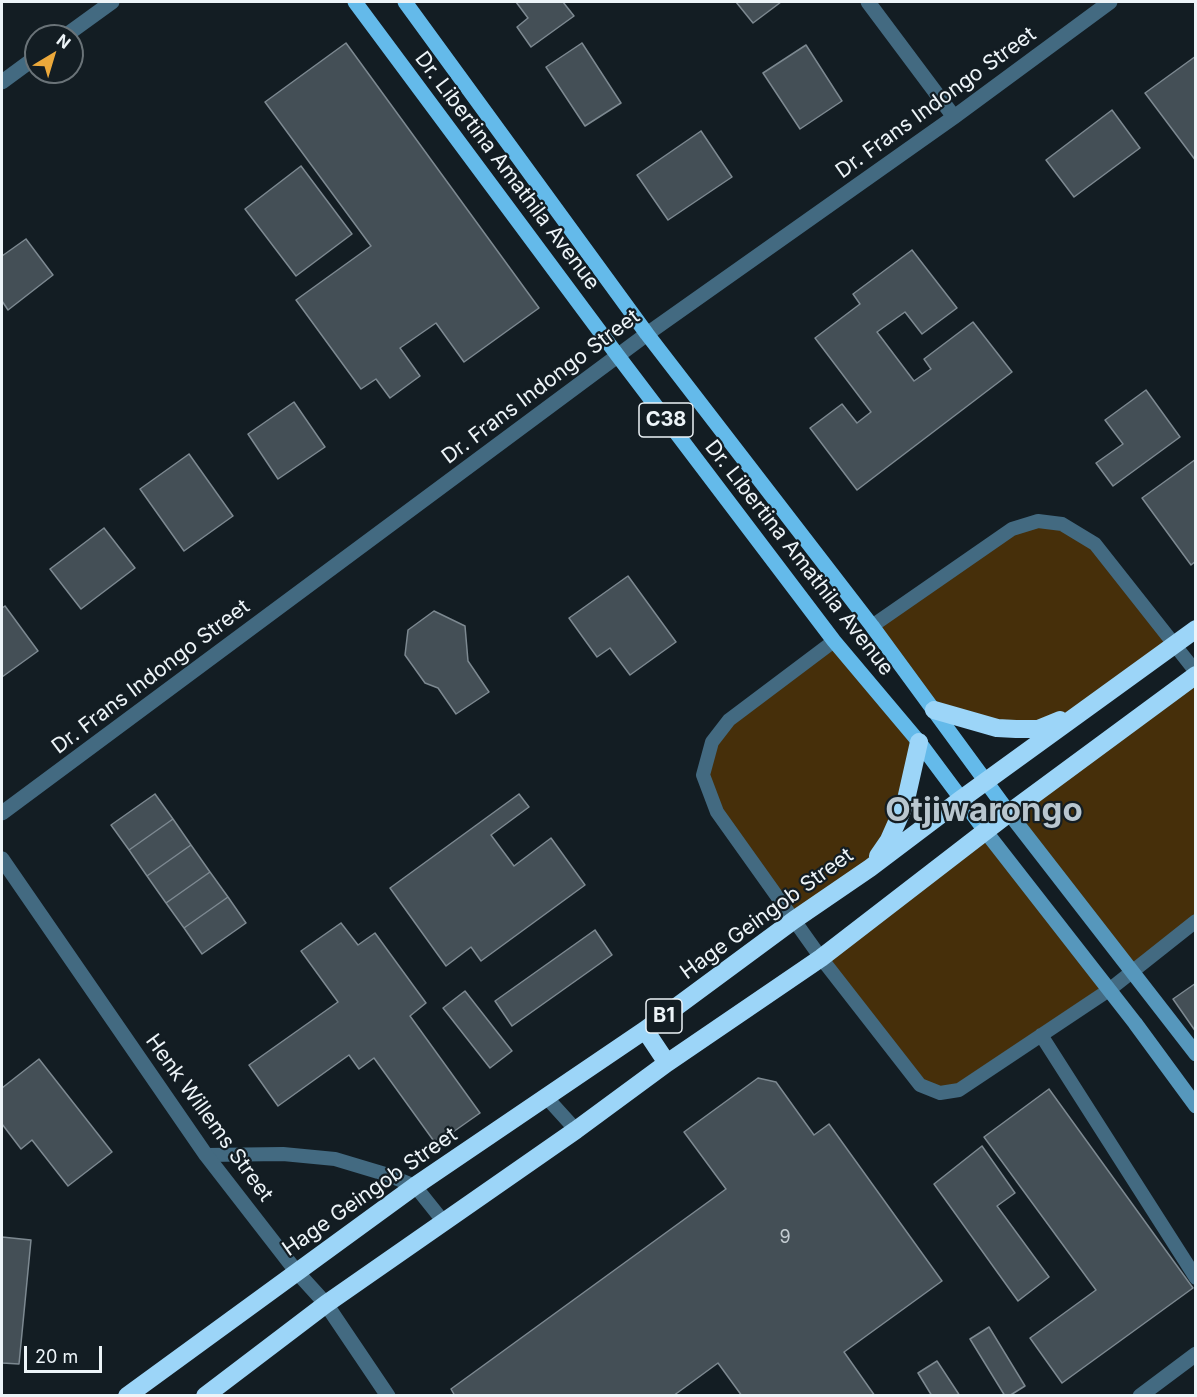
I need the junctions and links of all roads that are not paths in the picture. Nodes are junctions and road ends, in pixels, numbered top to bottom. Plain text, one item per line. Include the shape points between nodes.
1 (112, 2) edge
2 (355, 2) edge
3 (405, 2) edge
4 (868, 2) edge
5 (1110, 2) edge
6 (82, 24) edge
7 (24, 66) edge
8 (2, 82) edge
9 (954, 117) junction
10 (647, 334) junction
11 (618, 356) junction
12 (872, 626) junction
13 (1196, 629) edge
14 (834, 641) junction
15 (1174, 644) junction
16 (1196, 673) edge
17 (934, 710) junction
18 (1084, 712) junction
19 (919, 742) junction
20 (986, 781) junction
21 (960, 800) junction
22 (2, 813) edge
23 (1009, 813) junction
24 (986, 832) junction
25 (2, 860) edge
26 (870, 868) junction
27 (794, 920) junction
28 (1196, 921) edge
29 (821, 958) junction
30 (1133, 973) junction
31 (1109, 990) junction
32 (645, 1030) junction
33 (1041, 1035) junction
34 (1196, 1054) edge
35 (667, 1063) junction
36 (547, 1098) junction
37 (1196, 1106) edge
38 (576, 1130) junction
39 (207, 1155) junction
40 (415, 1186) junction
41 (443, 1221) junction
42 (296, 1272) junction
43 (1196, 1278) edge
44 (326, 1304) junction
45 (1196, 1354) edge
46 (127, 1395) edge
47 (205, 1395) edge
48 (388, 1395) edge
49 (1140, 1395) edge

1 - 6 street
2 - 11 main road, Dr. Libertina Amathila Avenue / C38
3 - 10 main road, Dr. Libertina Amathila Avenue / C38
4 - 9 street
5 - 9 street, Dr. Frans Indongo Street
7 - 8 street
9 - 10 street, Dr. Frans Indongo Street
10 - 11 street, Dr. Frans Indongo Street
10 - 12 main road, Dr. Libertina Amathila Avenue / C38
11 - 14 main road, Dr. Libertina Amathila Avenue / C38
11 - 22 street, Dr. Frans Indongo Street
12 - 15 lane via 1012,529 1038,521 1062,524 1095,544
12 - 17 main road, Dr. Libertina Amathila Avenue / C38
13 - 15 highway, Hage Geingob Street / B1
14 - 19 main road, Dr. Libertina Amathila Avenue / C38
14 - 27 lane via 729,720 712,742 703,775 717,812
15 - 16 lane
15 - 18 highway, Hage Geingob Street / B1
16 - 23 highway, B1
17 - 18 highway via 997,728 1016,729 1038,729
17 - 20 main road, Dr. Libertina Amathila Avenue / C38
18 - 20 highway, Hage Geingob Street / B1
19 - 21 main road, Dr. Libertina Amathila Avenue / C38
19 - 26 highway via 905,804
20 - 21 highway, Hage Geingob Street / B1
20 - 23 main road, Dr. Libertina Amathila Avenue / C38
21 - 24 main road, Dr. Libertina Amathila Avenue / C38
21 - 26 highway, Hage Geingob Street / B1
23 - 24 highway, B1
23 - 30 street, Dr. Libertina Amathila Avenue
24 - 29 highway, B1
24 - 31 street, Dr. Libertina Amathila Avenue
25 - 39 street, Henk Willems Street
26 - 27 highway, Hage Geingob Street / B1
27 - 29 lane
27 - 32 highway, Hage Geingob Street / B1
28 - 30 lane
29 - 33 lane via 920,1085 940,1093 959,1090
29 - 35 highway, B1
30 - 31 lane
30 - 34 street, Dr. Libertina Amathila Avenue
31 - 33 lane
31 - 37 street, Dr. Libertina Amathila Avenue
32 - 35 highway
32 - 36 highway, Hage Geingob Street / B1
33 - 43 lane
35 - 38 highway, B1
36 - 38 lane
36 - 40 highway, Hage Geingob Street / B1
38 - 41 highway, B1
39 - 40 lane via 282,1154 335,1159
39 - 42 street, Henk Willems Street
40 - 41 lane
40 - 42 highway, Hage Geingob Street / B1
41 - 44 highway, B1
42 - 44 street, Henk Willems Street
42 - 46 highway, Hage Geingob Street / B1
44 - 47 highway, B1
44 - 48 street, Henk Willems Street
45 - 49 street

